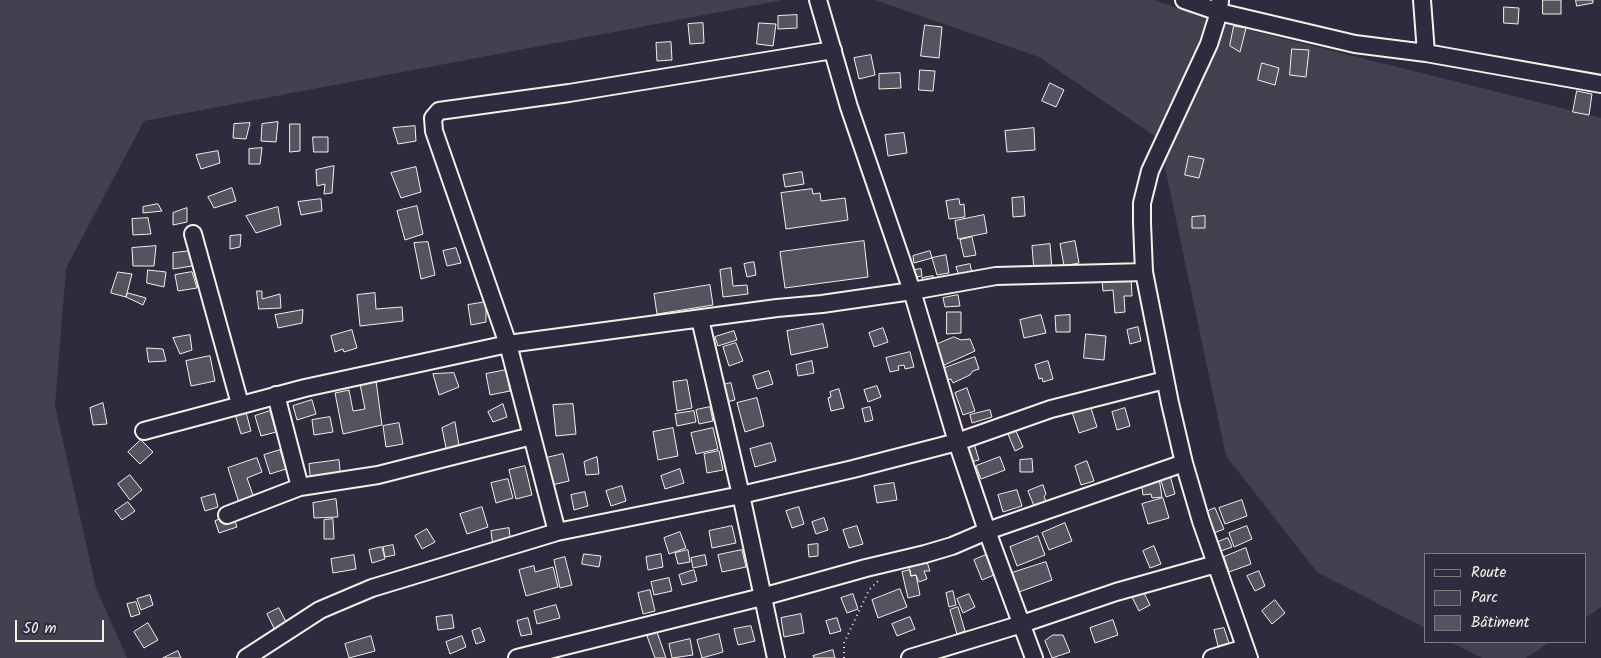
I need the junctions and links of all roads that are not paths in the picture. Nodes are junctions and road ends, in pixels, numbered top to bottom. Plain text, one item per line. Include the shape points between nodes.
1 (818, 0) edge
2 (1184, 0) edge
3 (1422, 0) edge
4 (1220, 6) edge
5 (833, 50) junction
6 (1426, 53) junction
7 (1601, 84) edge
8 (193, 234) dead end
9 (1144, 272) junction
10 (912, 291) junction
11 (700, 319) junction
12 (508, 344) junction
13 (1165, 380) junction
14 (276, 395) junction
15 (240, 404) junction
16 (144, 431) dead end
17 (532, 436) junction
18 (957, 442) junction
19 (1184, 462) junction
20 (300, 487) junction
21 (741, 495) junction
22 (227, 515) dead end
23 (987, 531) junction
24 (557, 532) junction
25 (1216, 564) junction
26 (762, 597) junction
27 (1022, 624) junction
28 (1247, 653) edge
29 (246, 658) edge
30 (517, 658) edge
31 (776, 658) edge
32 (910, 658) edge
33 (1034, 658) edge
34 (1212, 658) edge

1 - 5 street
2 - 4 street
3 - 6 street
4 - 6 street via 1355,44
4 - 9 street via 1208,44 1145,187 1142,203
5 - 10 street via 849,107
5 - 12 street via 439,111 433,118 434,131
6 - 7 street
8 - 15 street
9 - 10 street via 1010,274
9 - 13 street
10 - 11 street
10 - 18 street
11 - 12 street
11 - 21 street
12 - 14 street
12 - 17 street
13 - 18 street via 1051,409
13 - 19 street
14 - 15 street
14 - 20 street
15 - 16 street
17 - 20 street via 378,475
17 - 24 street
18 - 21 street
18 - 23 street
19 - 23 street
19 - 25 street
20 - 22 street
21 - 24 street
21 - 26 street
23 - 26 street via 925,554
23 - 27 street
24 - 29 street via 372,588 320,610
25 - 27 street via 1116,592
25 - 28 street
26 - 30 street
26 - 31 street
27 - 32 street
27 - 33 street
28 - 34 street

